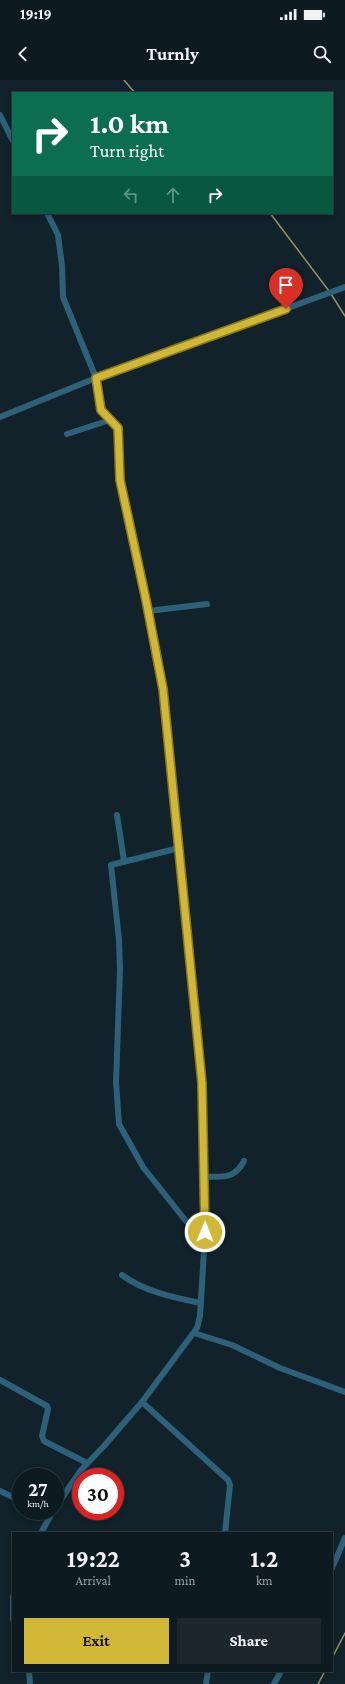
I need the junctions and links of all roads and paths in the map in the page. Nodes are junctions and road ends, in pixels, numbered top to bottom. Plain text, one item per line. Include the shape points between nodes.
1 (0, 115) edge
2 (12, 139) edge
3 (48, 214) edge
4 (345, 287) edge
5 (96, 378) junction
6 (0, 417) edge
7 (110, 420) junction
8 (67, 434) dead end
9 (207, 604) dead end
10 (148, 611) junction
11 (117, 815) dead end
12 (179, 848) junction
13 (124, 861) junction
14 (244, 1162) dead end
15 (204, 1177) junction
16 (205, 1245) junction
17 (122, 1275) dead end
18 (201, 1303) junction
19 (194, 1333) junction
20 (0, 1380) edge
21 (345, 1392) edge
22 (142, 1402) junction
23 (87, 1463) junction
24 (0, 1491) edge
25 (64, 1493) edge
26 (12, 1497) edge
27 (48, 1520) edge
28 (42, 1532) edge
29 (225, 1532) edge
30 (345, 1538) edge
31 (343, 1550) edge
32 (333, 1566) edge
33 (29, 1672) edge
34 (208, 1672) edge
35 (280, 1672) edge
36 (30, 1684) edge
37 (206, 1684) edge
38 (274, 1684) edge

1 - 2 street
3 - 5 street via 58,235 63,297
4 - 5 street
5 - 6 street
5 - 7 street via 101,410
7 - 8 street
7 - 10 street via 118,428 120,480
9 - 10 street
10 - 12 street via 163,689
11 - 13 street
12 - 13 street
12 - 15 street via 202,1083
13 - 16 street via 111,865 120,970 116,1082 119,1124 143,1167
14 - 15 street via 234,1175
15 - 16 street
16 - 18 street
17 - 18 street via 149,1289
18 - 19 street
19 - 21 street via 232,1345 280,1368
19 - 22 street
20 - 23 street via 46,1406 48,1409 42,1436 44,1441
22 - 23 street
22 - 29 street via 228,1480 230,1485
23 - 25 street
24 - 26 street
27 - 28 street
30 - 31 street
31 - 32 street
33 - 36 street
34 - 37 street
35 - 38 street

